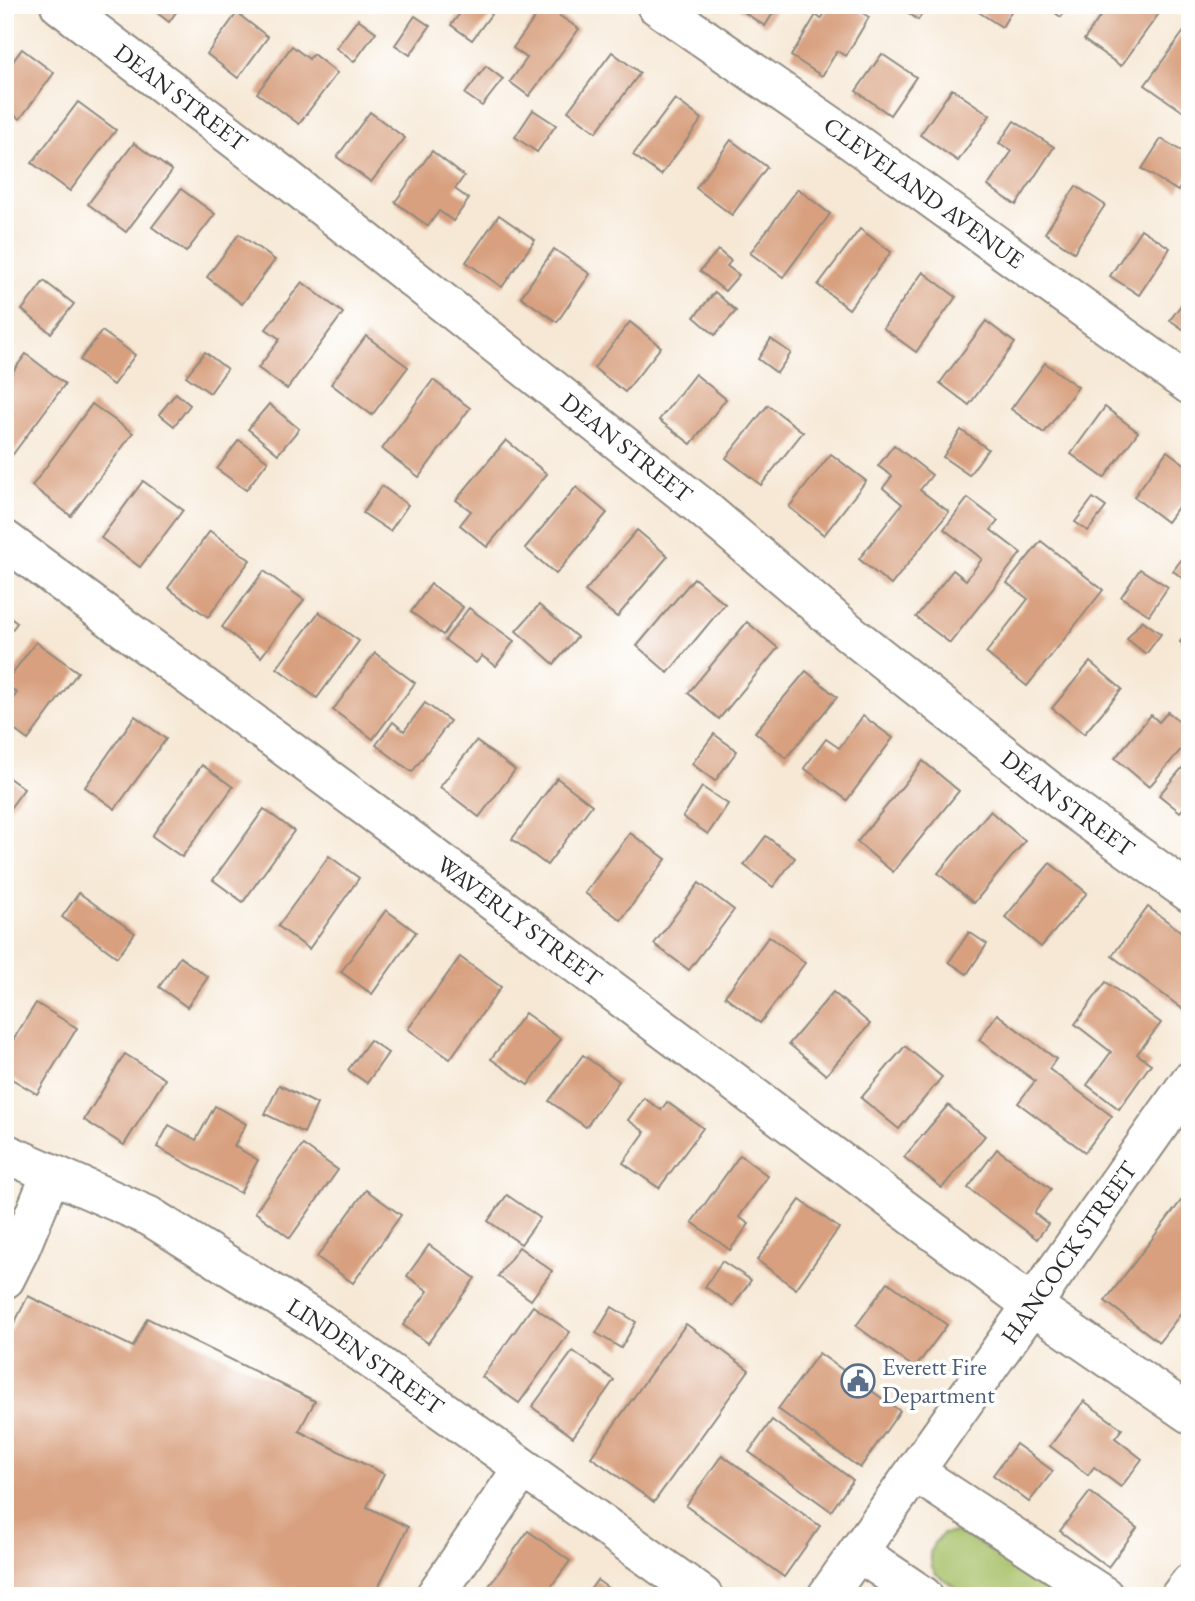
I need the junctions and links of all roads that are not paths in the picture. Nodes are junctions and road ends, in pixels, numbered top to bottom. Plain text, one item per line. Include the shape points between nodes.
1 (61, 5) edge
2 (656, 5) edge
3 (1190, 385) edge
4 (5, 540) edge
5 (1190, 893) edge
6 (1190, 1081) edge
7 (5, 1153) edge
8 (51, 1174) junction
9 (5, 1279) edge
10 (1032, 1306) junction
11 (1190, 1414) edge
12 (522, 1469) junction
13 (915, 1472) junction
14 (858, 1552) junction
15 (1190, 1583) edge
16 (435, 1596) edge
17 (703, 1596) edge
18 (827, 1596) edge
19 (923, 1596) edge
20 (1104, 1596) edge
21 (1180, 1596) edge

1 - 5 street, DEAN STREET via 699,505 852,635 1062,801
2 - 3 street, CLEVELAND AVENUE
4 - 10 street, WAVERLY STREET
6 - 10 street, HANCOCK STREET
7 - 8 street, LINDEN STREET
8 - 9 street
8 - 12 street, LINDEN STREET via 149,1216 320,1323
10 - 11 street, WAVERLY STREET
10 - 13 street, HANCOCK STREET
12 - 16 street
12 - 17 street, LINDEN STREET
13 - 14 street, HANCOCK STREET
13 - 20 street
14 - 18 street, HANCOCK STREET
14 - 19 street
15 - 21 street

